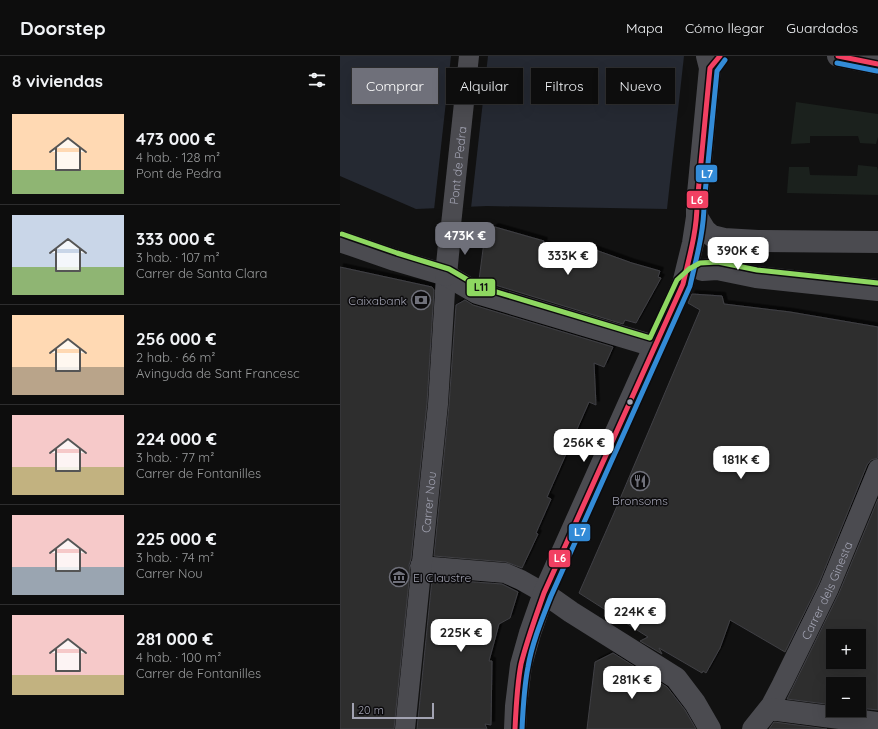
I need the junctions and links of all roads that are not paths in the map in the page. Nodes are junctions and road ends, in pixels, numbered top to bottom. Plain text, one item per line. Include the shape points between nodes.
1 (469, 56) edge
2 (838, 56) edge
3 (712, 60) edge
4 (878, 64) edge
5 (697, 217) junction
6 (450, 234) joint
7 (340, 241) edge
8 (758, 241) junction
9 (878, 242) edge
10 (702, 270) junction
11 (446, 275) junction
12 (683, 284) junction
13 (878, 290) edge
14 (654, 346) junction
15 (878, 469) edge
16 (420, 566) junction
17 (544, 593) junction
18 (769, 708) junction
19 (878, 723) edge
20 (404, 729) edge
21 (515, 729) edge
22 (710, 729) edge
23 (754, 729) edge

1 - 6 street, Pont de Pedra
2 - 4 street
3 - 5 street
5 - 8 street via 712,236
5 - 12 street
6 - 11 street, Pont de Pedra
7 - 11 street
8 - 9 street
8 - 10 street
10 - 12 street
10 - 13 street via 717,269
11 - 14 street via 478,293
11 - 16 street, Carrer Nou via 438,404
12 - 14 street
14 - 17 street
15 - 18 street, Carrer dels Ginesta via 829,588
16 - 17 street via 505,573
16 - 20 street, Carrer Nou
17 - 21 street via 521,665
17 - 22 street via 676,678
18 - 19 street
18 - 23 street

